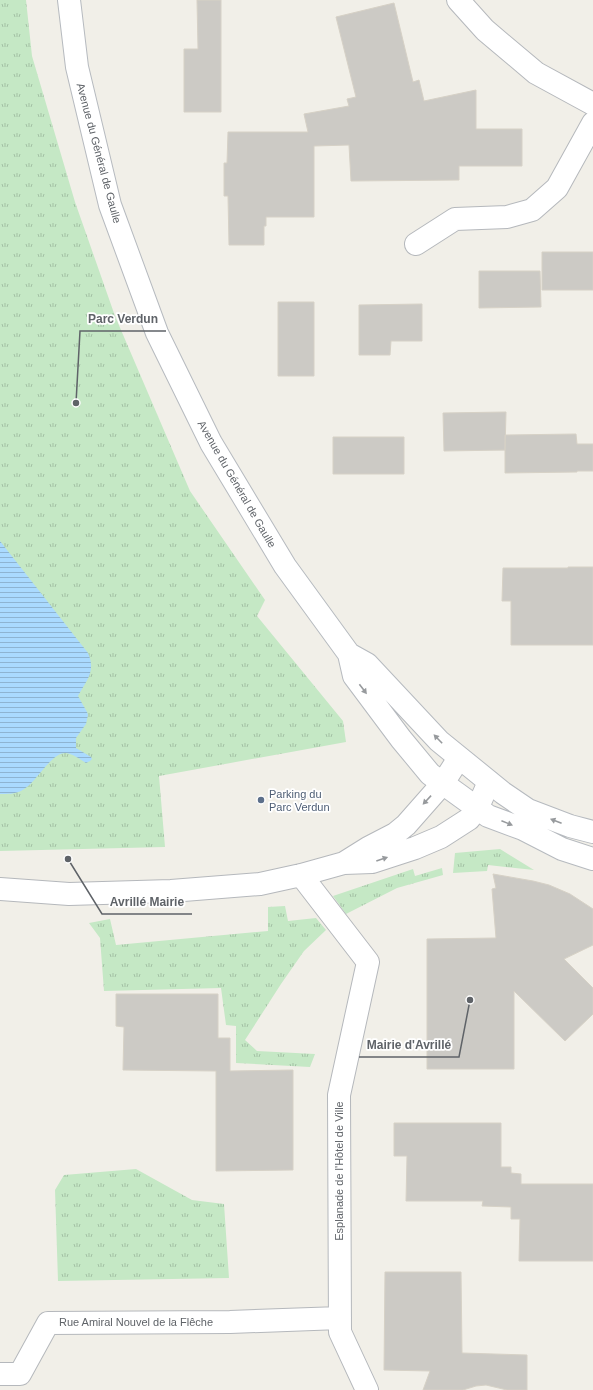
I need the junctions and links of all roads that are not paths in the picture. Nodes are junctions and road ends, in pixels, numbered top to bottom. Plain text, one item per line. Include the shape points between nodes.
1 (69, 0) edge
2 (458, 0) edge
3 (593, 104) edge
4 (593, 123) edge
5 (416, 244) dead end
6 (349, 654) junction
7 (459, 758) junction
8 (489, 782) junction
9 (443, 783) junction
10 (477, 809) junction
11 (593, 832) edge
12 (593, 859) edge
13 (344, 863) junction
14 (301, 876) junction
15 (0, 889) edge
16 (340, 1318) junction
17 (0, 1374) edge
18 (367, 1390) edge

1 - 6 street, Avenue du Général de Gaulle via 77,67 110,205 157,333 211,443 285,566
2 - 3 street via 485,30 536,73
4 - 5 street via 557,188 532,210 507,218 454,219
7 -> 6 street, Avenue du Général de Gaulle via 439,741 367,664
6 -> 9 street, Avenue du Général de Gaulle via 354,676 417,760
7 - 8 street, Avenue du Général de Gaulle
7 - 9 street
8 - 10 street
11 -> 8 street, Avenue du Général de Gaulle via 528,810
9 - 10 street, Avenue du Général de Gaulle
9 -> 13 street via 395,834
10 -> 12 street, Avenue du Général de Gaulle via 562,849
13 -> 10 street via 372,862 415,848 441,837 469,819
13 - 14 street
14 - 15 street via 260,884 171,891 62,894
14 - 16 street, Esplanade de l'Hôtel de Ville via 368,962 339,1095
16 - 17 street, Rue Amiral Nouvel de la Flêche via 230,1322 48,1323 20,1374
16 - 18 street, Esplanade de l'Hôtel de Ville via 340,1332

